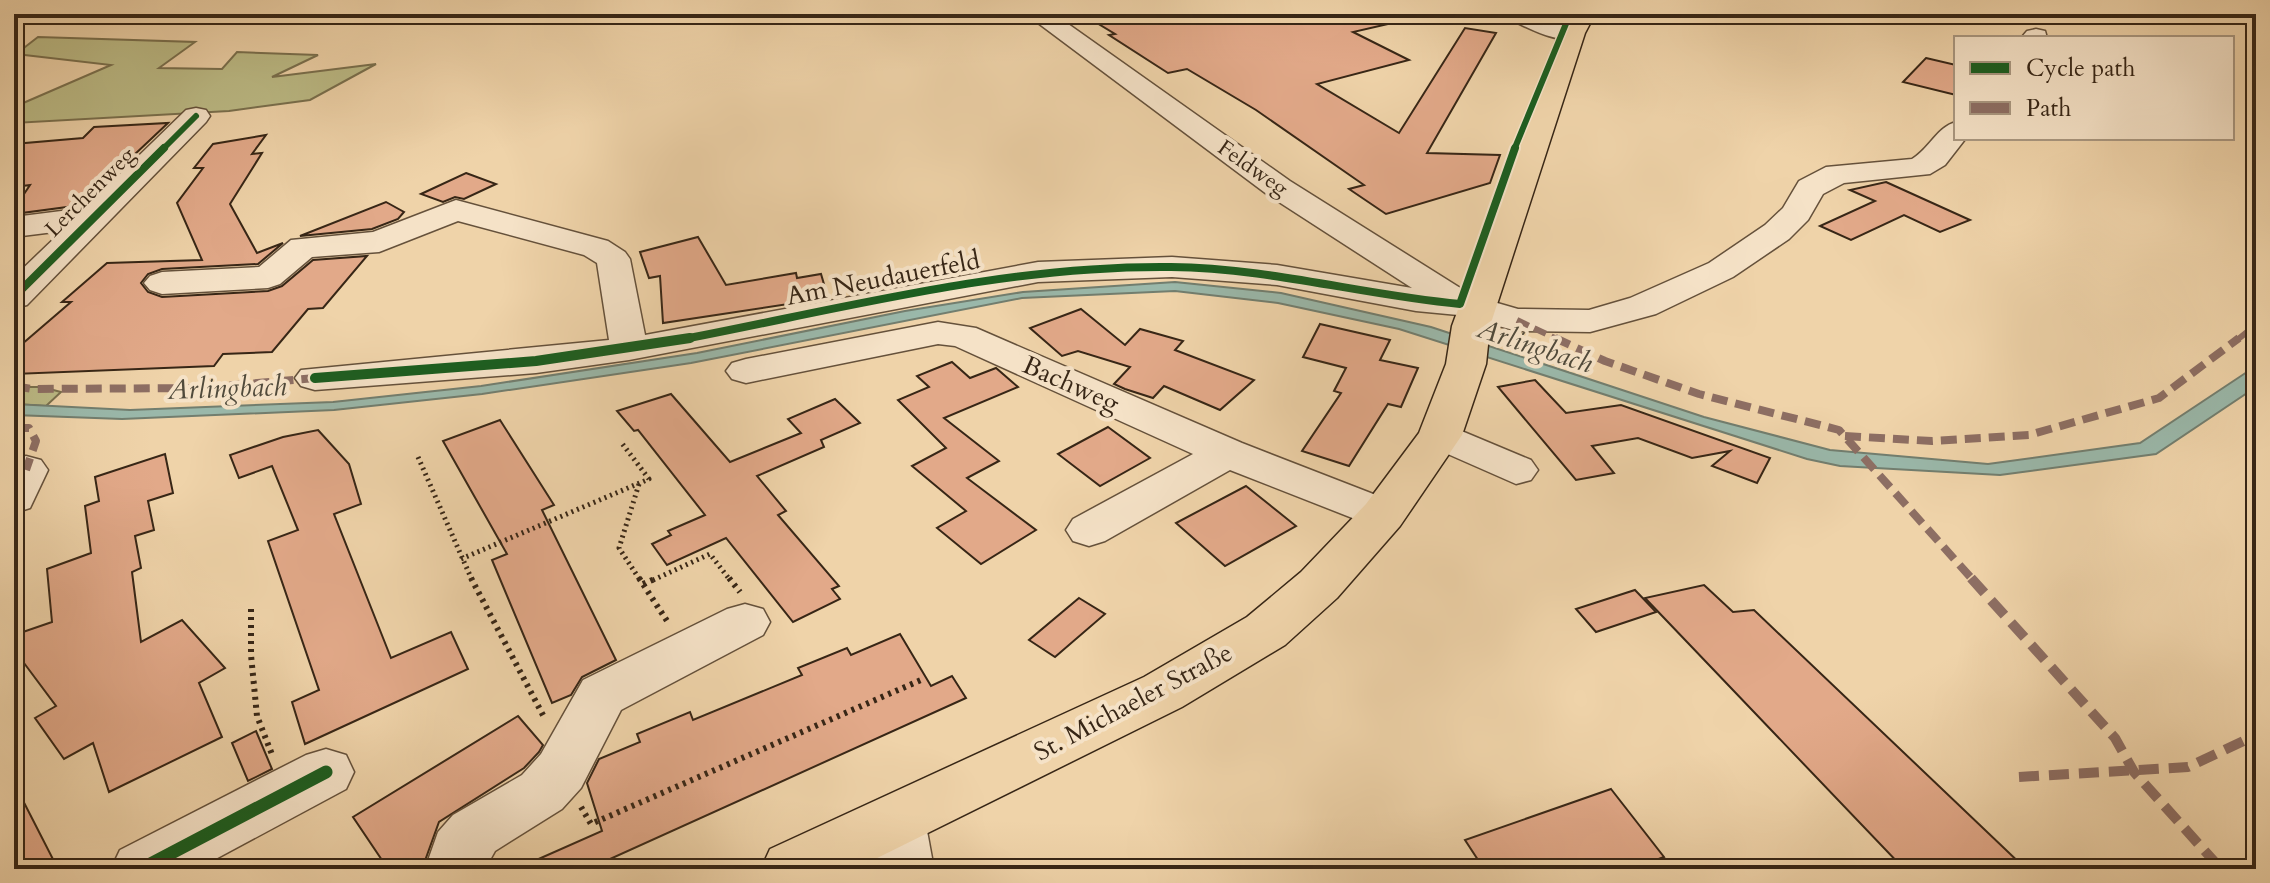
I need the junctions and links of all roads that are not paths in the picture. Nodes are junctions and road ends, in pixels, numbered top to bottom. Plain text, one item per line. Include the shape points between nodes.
1 (1038, 14) edge
2 (1517, 14) edge
3 (1577, 23) edge
4 (196, 116) dead end
5 (1954, 134) edge
6 (93, 217) junction
7 (14, 227) edge
8 (162, 283) dead end
9 (14, 297) edge
10 (1468, 325) junction
11 (629, 349) junction
12 (746, 371) dead end
13 (315, 378) dead end
14 (1440, 435) junction
15 (1227, 453) junction
16 (1516, 470) dead end
17 (1383, 515) junction
18 (1089, 530) dead end
19 (745, 622) road end
20 (306, 782) road end
21 (900, 844) edge
22 (141, 869) edge
23 (455, 869) edge
24 (792, 869) edge

1 - 10 street, Feldweg
2 - 3 street via 1554,30
3 - 10 main road, St. Michaeler Straße
4 - 6 street, Lerchenweg
5 - 10 street via 1934,159 1919,168 1837,174 1810,188 1797,213 1777,232 1721,270 1643,306 1590,321
6 - 7 street, Lerchenweg
6 - 9 street, Lerchenweg
8 - 11 street via 268,277 303,247 379,242 456,210 596,248 613,259
10 - 11 street, Am Neudauerfeld via 1416,300 1277,275 1172,267 1038,272
10 - 14 main road, St. Michaeler Straße
11 - 13 street, Am Neudauerfeld
12 - 15 street, Bachweg via 938,333 963,336
14 - 16 street
14 - 17 main road, St. Michaeler Straße
15 - 17 street, Bachweg
15 - 18 street
17 - 21 main road, St. Michaeler Straße via 1319,585 1266,631
19 - 23 street via 602,695 564,766 542,792 474,833 459,851
20 - 22 street
21 - 24 main road, St. Michaeler Straße

